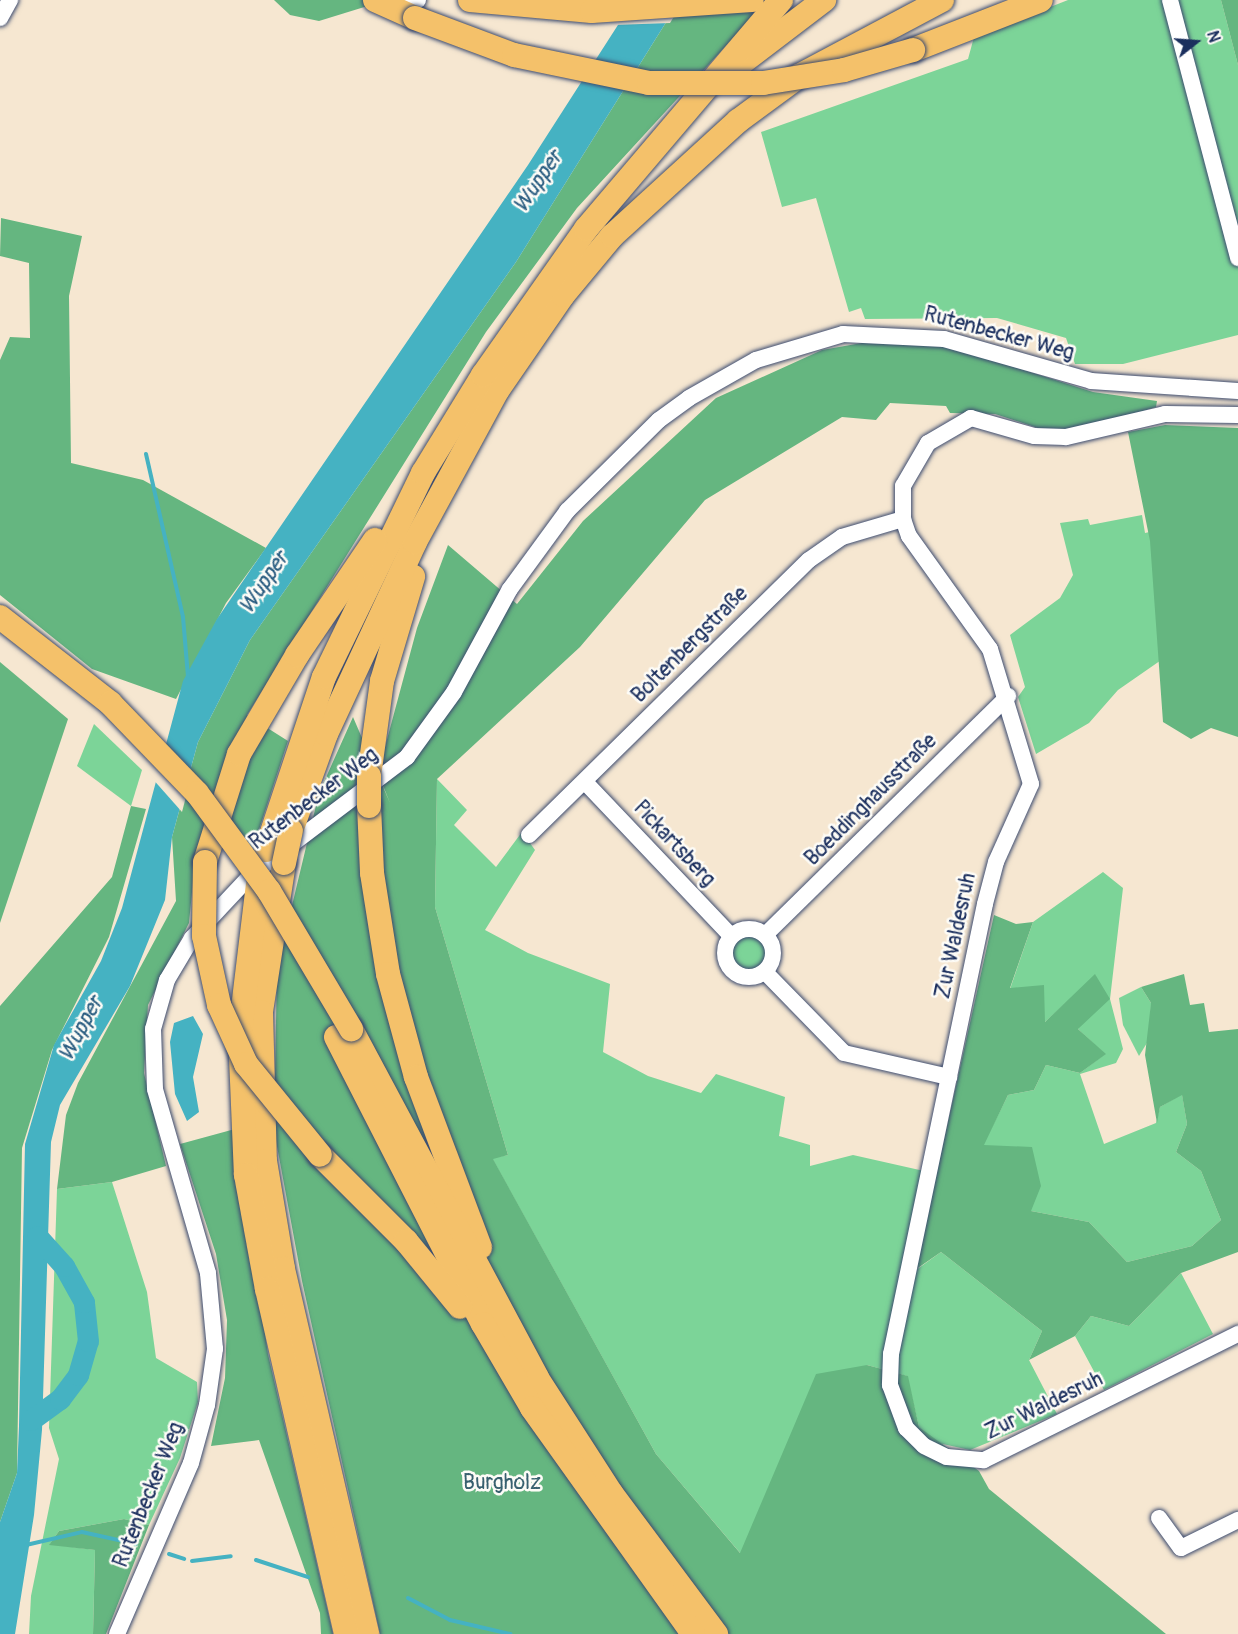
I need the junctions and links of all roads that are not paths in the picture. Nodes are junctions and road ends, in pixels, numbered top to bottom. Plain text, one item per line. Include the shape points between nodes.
1 (9, 0) edge
2 (375, 0) edge
3 (470, 0) edge
4 (752, 0) edge
5 (782, 0) edge
6 (825, 0) edge
7 (942, 0) edge
8 (1041, 0) edge
9 (1170, 0) edge
10 (0, 18) edge
11 (708, 88) junction
12 (642, 208) junction
13 (1238, 258) edge
14 (1238, 391) edge
15 (1238, 415) edge
16 (423, 473) junction
17 (903, 519) junction
18 (0, 617) edge
19 (0, 634) edge
20 (1008, 696) junction
21 (585, 782) junction
22 (529, 835) dead end
23 (275, 856) junction
24 (765, 935) junction
25 (731, 936) junction
26 (765, 972) junction
27 (343, 1033) junction
28 (949, 1077) junction
29 (1238, 1334) edge
30 (537, 1378) junction
31 (532, 1408) junction
32 (1159, 1518) dead end
33 (1238, 1520) edge
34 (117, 1634) edge
35 (346, 1634) edge
36 (367, 1634) edge
37 (693, 1634) edge
38 (716, 1634) edge

1 - 10 street
2 - 8 highway, bridge via 514,55 649,83 772,82 844,70 913,50
3 - 4 highway via 592,11
5 - 11 highway
6 - 11 highway
7 - 12 highway via 799,76 692,159
9 - 13 street
11 - 16 highway via 618,187 545,283
12 - 23 highway, bridge via 563,295 497,391 381,610 326,734 291,831
12 - 30 highway, bridge via 531,353 426,544 390,642 369,776 381,937 416,1077 458,1193 526,1339
14 - 34 street, Rutenbecker Weg via 1091,381 944,339 843,334 756,360 689,398 660,420 567,511 510,589 454,692 407,757 251,875 192,938 166,980 153,1029 155,1089 208,1273 215,1349 207,1405 191,1463
15 - 17 street via 1165,414 1066,437 1034,436 983,420 958,421 928,443 913,463 903,486
16 - 23 highway via 324,677
16 - 31 highway, bridge via 403,490 271,696 239,754 205,862 204,936 219,1005 246,1064 320,1155 438,1277 507,1385
17 - 20 street, Zur Waldesruh via 989,645
17 - 21 street, Boltenbergstraße via 825,546
18 - 27 highway, bridge via 110,703 191,786 269,891
19 - 27 highway via 101,714 190,806 260,903
20 - 24 street, Boeddinghausstraße
20 - 28 street, Zur Waldesruh via 1031,784 993,873
21 - 22 street, Boltenbergstraße
21 - 25 street, Pickartsberg
23 - 35 highway via 258,884 240,1033 246,1175 267,1289
23 - 36 highway via 261,1012 265,1161 281,1260
24 - 25 street via 744,929
24 - 26 street via 773,954
25 - 26 street via 724,951 728,968 750,978
26 - 28 street via 844,1053
27 - 30 highway
27 - 31 highway via 472,1304
28 - 29 street, Zur Waldesruh via 889,1371 899,1415 924,1446 958,1460 996,1456
30 - 38 highway via 611,1493
31 - 37 highway
32 - 33 street via 1181,1548

